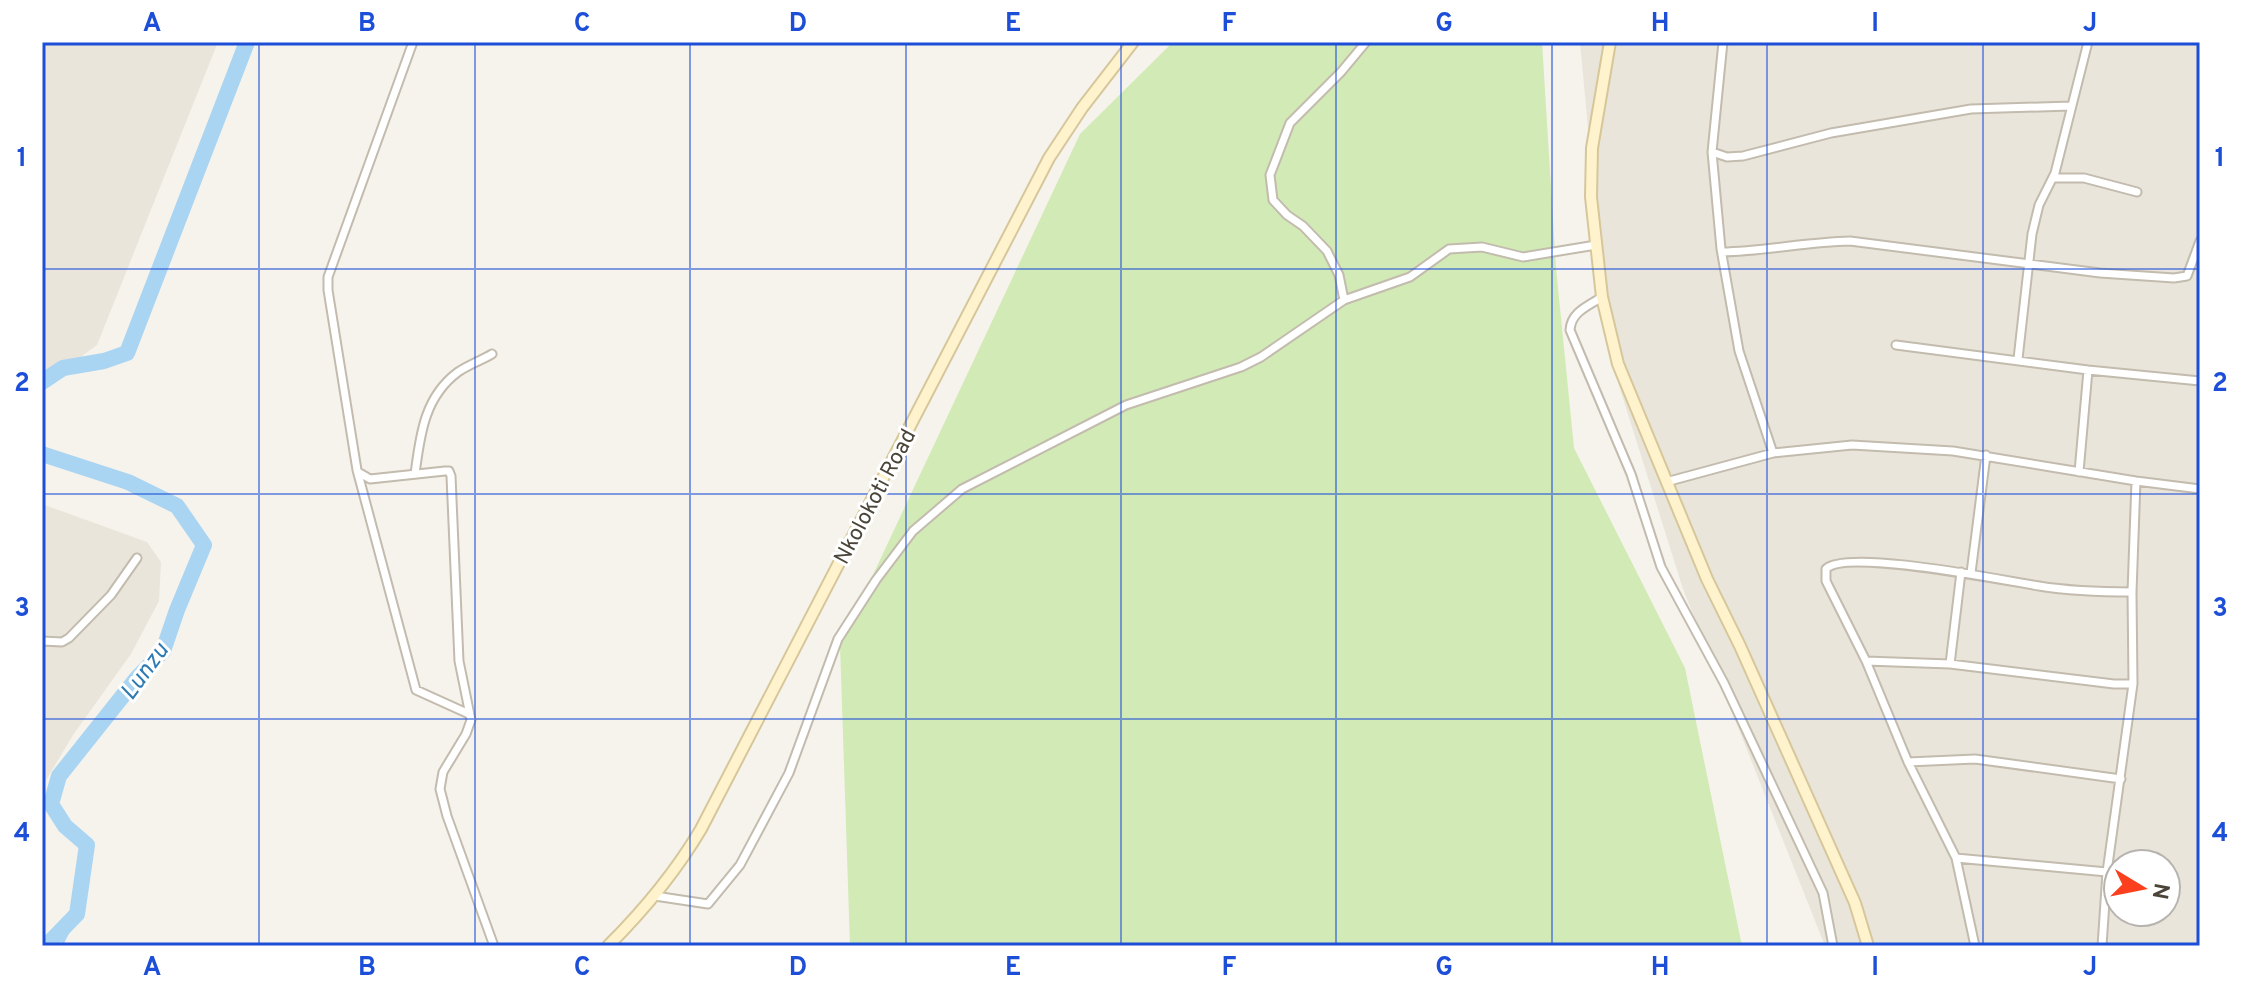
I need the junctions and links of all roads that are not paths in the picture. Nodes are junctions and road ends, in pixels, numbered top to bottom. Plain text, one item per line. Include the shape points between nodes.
1 (413, 42) edge
2 (1133, 42) edge
3 (1366, 42) edge
4 (1610, 42) edge
5 (1723, 42) edge
6 (2088, 42) edge
7 (2071, 106) junction
8 (1712, 152) junction
9 (2054, 178) junction
10 (2137, 192) dead end
11 (2200, 241) edge
12 (1596, 245) junction
13 (1722, 252) junction
14 (2029, 263) junction
15 (1602, 297) junction
16 (1344, 300) junction
17 (1896, 345) dead end
18 (492, 354) dead end
19 (2018, 359) junction
20 (2088, 370) junction
21 (2200, 381) edge
22 (1773, 453) junction
23 (1986, 455) junction
24 (357, 470) junction
25 (2079, 472) junction
26 (415, 474) junction
27 (2136, 481) junction
28 (1665, 482) junction
29 (2200, 489) edge
30 (137, 558) dead end
31 (1961, 572) junction
32 (1971, 573) junction
33 (2132, 592) junction
34 (42, 641) edge
35 (1866, 661) junction
36 (1950, 664) junction
37 (2133, 684) junction
38 (469, 714) junction
39 (1908, 762) junction
40 (2121, 779) junction
41 (2111, 848) edge
42 (1956, 858) junction
43 (2102, 872) edge
44 (655, 896) junction
45 (494, 946) edge
46 (609, 946) edge
47 (1833, 946) edge
48 (1868, 946) edge
49 (1975, 946) edge

1 - 24 street via 328,277
2 - 44 main road, Nkolokoti Road via 1049,158 701,829
3 - 16 street via 1290,123 1270,175 1273,200 1327,251
4 - 12 main road via 1592,148
5 - 8 street
6 - 7 street
7 - 8 street via 1971,109 1831,133 1743,156
7 - 9 street
8 - 13 street
9 - 10 street via 2084,178
9 - 14 street via 2039,205
11 - 14 street via 2192,269 2187,276 2174,278
12 - 15 main road
12 - 16 street via 1523,257 1482,247 1449,249 1410,277
13 - 14 street via 1850,241
13 - 22 street via 1739,351
14 - 19 street
15 - 28 main road via 1618,364
15 - 47 street via 1575,314 1570,330 1631,474 1661,567 1724,683 1823,893
16 - 44 street via 1251,362 1126,405 962,489 913,531 838,639 789,773 740,865 708,904
17 - 19 street
18 - 26 street via 457,372 433,401 421,428
19 - 20 street
20 - 21 street
20 - 25 street
22 - 23 street via 1852,445
22 - 28 street
23 - 25 street
23 - 32 street
24 - 26 street via 370,479
24 - 38 street via 416,690
25 - 27 street
26 - 38 street via 449,471 451,476 459,661
27 - 29 street
27 - 33 street
28 - 48 main road via 1855,903
30 - 34 street via 111,595 69,638
31 - 32 street
31 - 35 street via 1831,564 1826,581
31 - 36 street
32 - 33 street via 2041,586
33 - 37 street
35 - 36 street
35 - 39 street
36 - 37 street
37 - 40 street
38 - 45 street via 469,727 443,772 440,789
39 - 40 street via 1975,759
39 - 42 street
40 - 41 street
42 - 43 street
42 - 49 street
44 - 46 main road, Nkolokoti Road

